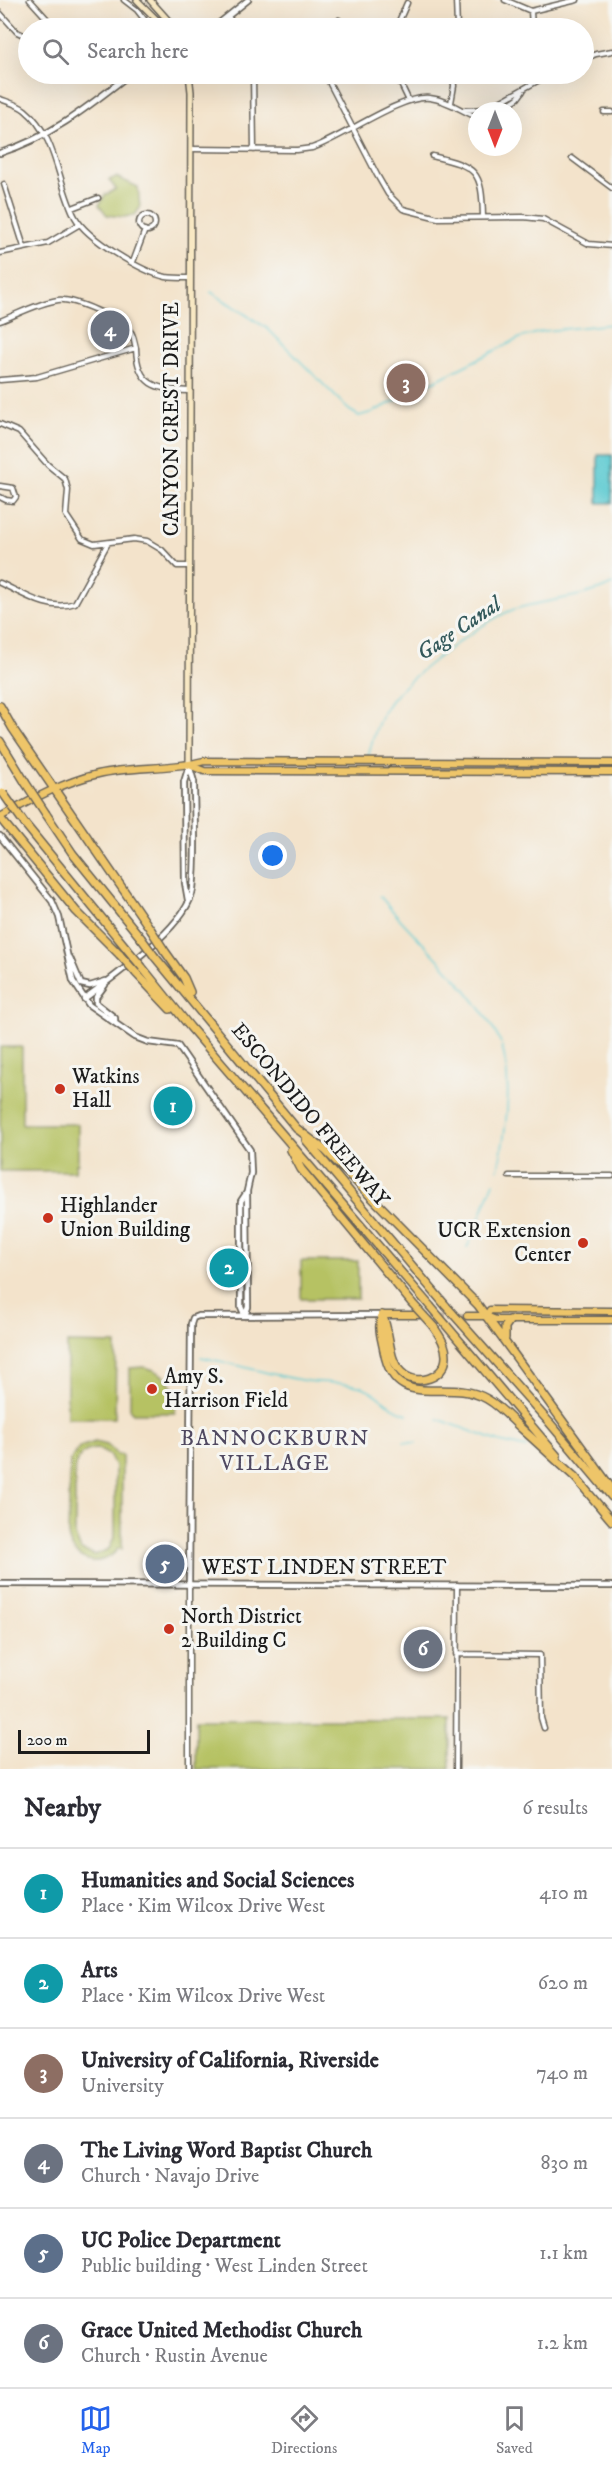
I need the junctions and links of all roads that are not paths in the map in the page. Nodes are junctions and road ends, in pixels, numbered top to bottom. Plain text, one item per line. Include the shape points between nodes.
1 (30, 0) edge
2 (124, 0) edge
3 (136, 0) edge
4 (150, 0) edge
5 (248, 0) edge
6 (456, 0) edge
7 (505, 0) edge
8 (577, 0) edge
9 (406, 3) dead end
10 (531, 11) junction
11 (0, 13) edge
12 (46, 18) edge
13 (143, 18) edge
14 (155, 18) edge
15 (166, 18) edge
16 (229, 18) edge
17 (400, 18) edge
18 (457, 18) edge
19 (531, 18) edge
20 (18, 31) edge
21 (612, 51) edge
22 (594, 56) edge
23 (117, 84) edge
24 (189, 84) edge
25 (253, 84) edge
26 (330, 84) edge
27 (401, 84) edge
28 (454, 84) edge
29 (533, 84) edge
30 (525, 89) junction
31 (0, 99) edge
32 (409, 101) junction
33 (512, 102) edge
34 (451, 103) junction
35 (464, 110) junction
36 (612, 111) edge
37 (468, 112) edge
38 (604, 112) dead end
39 (354, 128) junction
40 (45, 136) junction
41 (190, 149) junction
42 (254, 150) junction
43 (0, 153) edge
44 (432, 156) dead end
45 (572, 158) dead end
46 (4, 184) dead end
47 (612, 188) edge
48 (98, 198) dead end
49 (72, 208) junction
50 (483, 217) junction
51 (80, 224) junction
52 (145, 230) junction
53 (612, 246) edge
54 (24, 247) junction
55 (0, 253) edge
56 (133, 262) junction
57 (189, 278) junction
58 (0, 321) edge
59 (136, 348) junction
60 (0, 380) edge
61 (189, 391) junction
62 (0, 424) edge
63 (0, 486) edge
64 (0, 497) edge
65 (108, 543) junction
66 (189, 566) junction
67 (0, 583) edge
68 (0, 706) edge
69 (0, 741) edge
70 (612, 763) edge
71 (189, 765) junction
72 (612, 772) edge
73 (56, 788) junction
74 (1, 791) edge
75 (0, 818) edge
76 (0, 836) edge
77 (188, 900) junction
78 (66, 950) junction
79 (139, 970) junction
80 (109, 980) junction
81 (84, 999) junction
82 (193, 1000) junction
83 (115, 1023) junction
84 (296, 1128) junction
85 (284, 1137) junction
86 (509, 1176) dead end
87 (612, 1176) edge
88 (612, 1311) edge
89 (382, 1315) junction
90 (419, 1315) tunnel mouth
91 (245, 1316) junction
92 (467, 1316) tunnel mouth
93 (486, 1316) junction
94 (510, 1320) junction
95 (612, 1320) edge
96 (506, 1341) junction
97 (576, 1479) junction
98 (612, 1489) edge
99 (612, 1497) edge
100 (612, 1521) edge
101 (0, 1584) edge
102 (189, 1584) junction
103 (457, 1585) junction
104 (612, 1586) edge
105 (456, 1654) junction
106 (544, 1728) dead end
107 (189, 1769) edge
108 (456, 1769) edge

1 - 12 street
2 - 13 street
3 - 14 main road
4 - 15 main road
5 - 16 street
6 - 18 street
7 - 10 street
8 - 10 street
9 - 17 street
10 - 19 street
11 - 20 street
21 - 22 street
23 - 40 street
24 - 41 main road, CANYON CREST DRIVE
25 - 42 street
26 - 39 street
27 - 32 street
28 - 34 street
29 - 30 street
30 - 33 street
30 - 35 street via 487,109
31 - 40 street via 24,108
32 - 34 street via 419,97
32 - 39 street
34 - 35 street
35 - 37 street
36 - 38 street
39 - 42 street via 312,148
39 - 50 street via 388,194 404,209 438,218
40 - 43 street
40 - 49 street
41 - 42 street
41 - 57 main road, CANYON CREST DRIVE
44 - 50 street via 459,163 476,174 482,192
45 - 47 street
46 - 54 street
48 - 49 street
49 - 51 street
50 - 53 street via 543,219 589,244
51 - 54 street via 48,243
51 - 56 street via 100,244
52 - 52 street via 154,226 151,216 140,221
52 - 56 street
54 - 55 street
56 - 57 street via 166,277
57 - 61 main road, CANYON CREST DRIVE
58 - 59 street via 49,302 72,301 120,321 132,332
59 - 60 street via 37,377
59 - 61 street via 136,365 143,377 158,388
61 - 66 main road, CANYON CREST DRIVE
62 - 65 street via 19,432 65,479 66,515 76,533 89,543
63 - 64 street via 13,488 16,497 13,501
65 - 66 street via 147,541 177,566
65 - 67 street via 75,603 63,607 45,603
66 - 71 main road, CANYON CREST DRIVE
68 - 73 highway via 12,729
69 - 82 highway, ESCONDIDO FREEWAY, bridge via 73,854
70 - 71 main road via 206,761
71 - 72 main road via 204,771
71 - 73 main road via 98,773
71 - 77 street, CANYON CREST DRIVE via 184,782
71 - 77 street, CANYON CREST DRIVE via 194,782 194,846 193,891
73 - 75 main road
73 - 82 highway, bridge via 184,978
74 - 79 highway, ESCONDIDO FREEWAY, bridge via 127,949
75 - 79 highway, bridge via 76,911
76 - 78 street via 52,901
77 - 80 street, CANYON CREST DRIVE via 176,924
78 - 80 street via 81,984 90,986
78 - 81 street via 73,981
79 - 85 highway, ESCONDIDO FREEWAY
80 - 81 street, CANYON CREST DRIVE
80 - 83 street via 96,1001 115,1018
81 - 83 street
82 - 84 highway, ESCONDIDO FREEWAY
83 - 91 street via 144,1041 174,1044 183,1051 250,1150
84 - 93 highway via 326,1151 465,1290
84 - 99 highway, ESCONDIDO FREEWAY, bridge
85 - 89 highway, bridge via 302,1169 433,1326 445,1347 445,1361 437,1375 419,1381 410,1379 398,1368
85 - 97 highway, ESCONDIDO FREEWAY, bridge
86 - 87 street
88 - 93 main road via 490,1310
89 - 90 main road
89 - 91 street
89 - 97 highway via 379,1324 387,1366 397,1382 410,1389 454,1389 488,1400
91 - 102 street via 198,1316 191,1324
92 - 93 main road
93 - 94 main road
93 - 96 highway
94 - 95 main road
94 - 96 highway via 505,1326
96 - 98 highway
97 - 100 highway, ESCONDIDO FREEWAY
101 - 102 street, WEST LINDEN STREET
102 - 103 street, WEST LINDEN STREET
102 - 107 street
103 - 104 street, WEST LINDEN STREET
103 - 105 street
105 - 106 street via 540,1655
105 - 108 street

